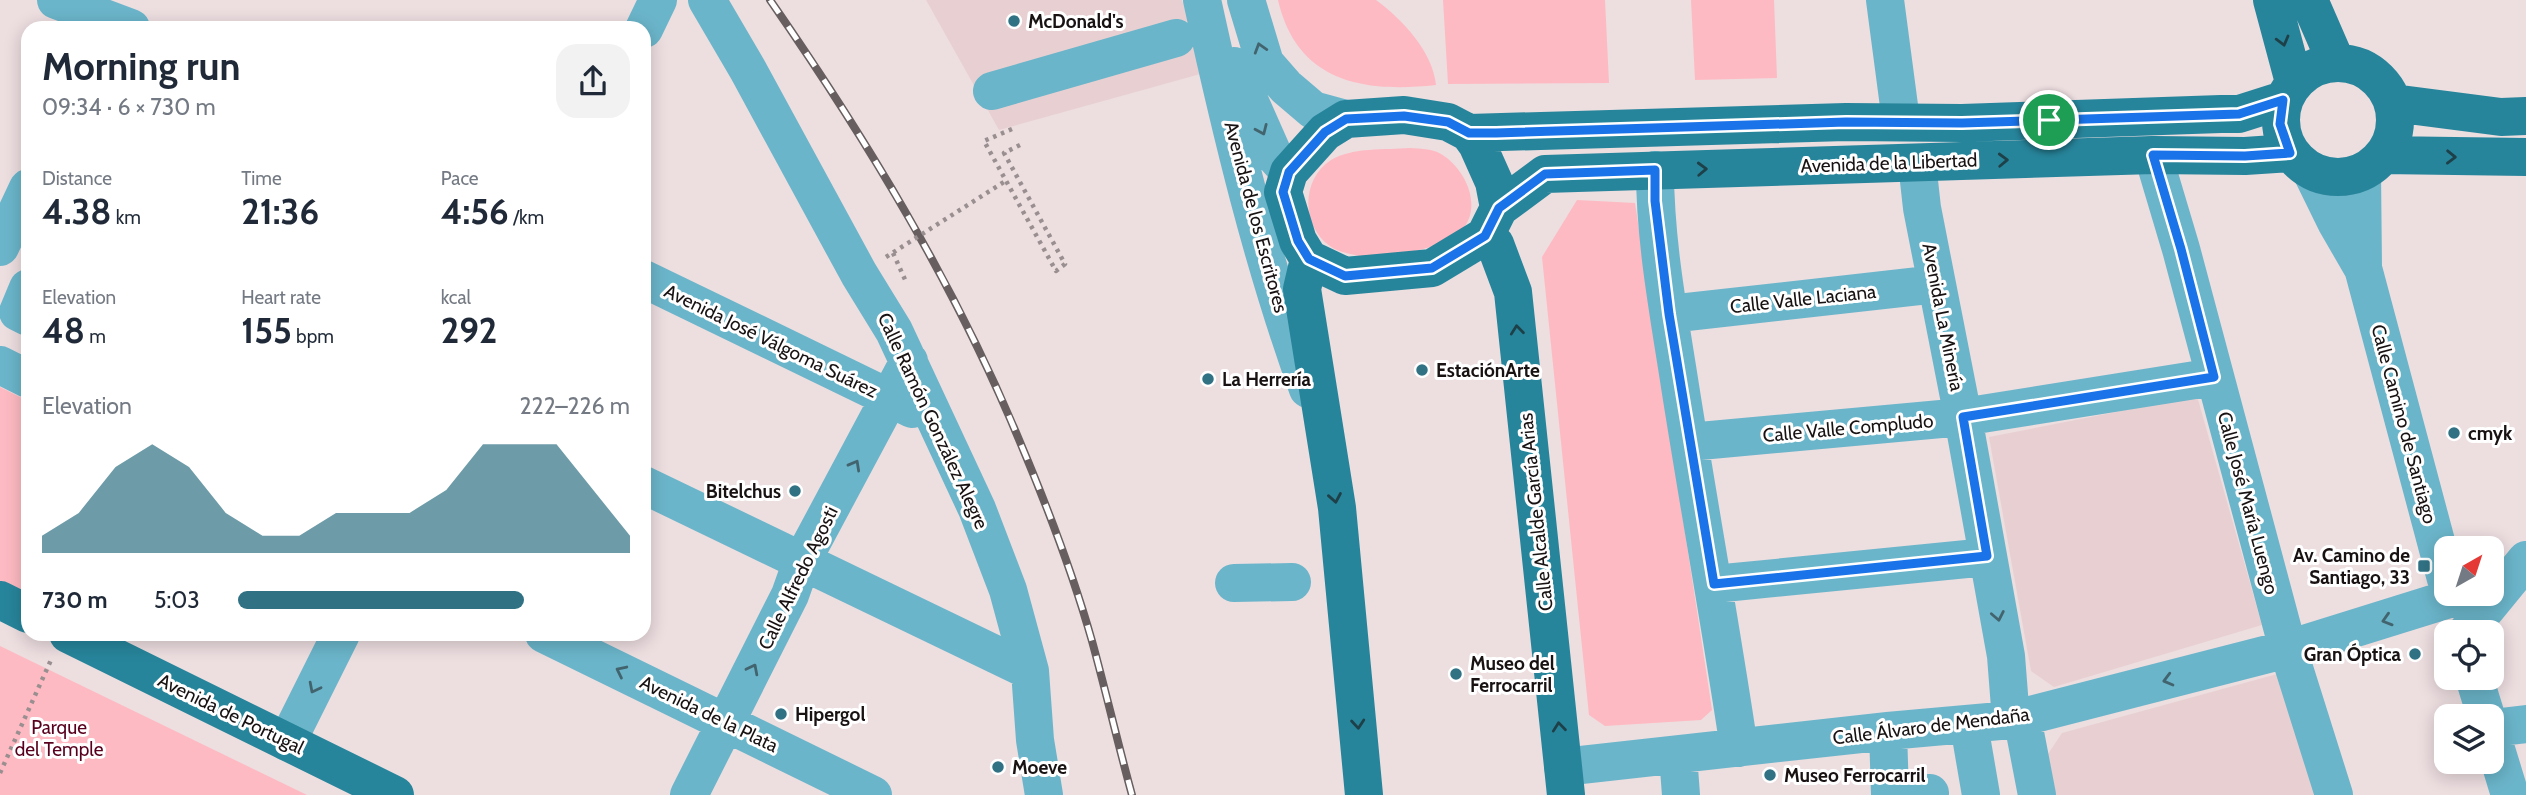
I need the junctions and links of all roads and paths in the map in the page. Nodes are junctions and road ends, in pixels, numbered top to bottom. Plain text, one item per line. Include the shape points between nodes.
1 (56, 0) edge
2 (658, 0) edge
3 (707, 0) edge
4 (1203, 0) edge
5 (1246, 0) edge
6 (1885, 0) edge
7 (2272, 0) edge
8 (2309, 0) edge
9 (118, 19) edge
10 (648, 21) edge
11 (1176, 38) dead end
12 (2336, 62) junction
13 (992, 91) dead end
14 (2289, 91) junction
15 (2393, 103) junction
16 (2526, 116) edge
17 (1346, 119) junction
18 (1901, 121) junction
19 (1012, 129) dead end
20 (1469, 133) junction
21 (1020, 145) dead end
22 (2153, 155) junction
23 (2526, 157) edge
24 (2301, 162) junction
25 (1917, 163) junction
26 (2372, 164) junction
27 (1655, 170) junction
28 (1289, 172) junction
29 (0, 174) edge
30 (1007, 180) junction
31 (21, 185) edge
32 (21, 204) edge
33 (1492, 222) junction
34 (0, 247) edge
35 (886, 257) dead end
36 (1309, 259) junction
37 (0, 262) edge
38 (2363, 268) junction
39 (21, 273) edge
40 (651, 282) edge
41 (1937, 284) junction
42 (1669, 314) junction
43 (909, 361) junction
44 (0, 365) edge
45 (21, 376) edge
46 (2214, 377) junction
47 (890, 399) junction
48 (1963, 417) junction
49 (936, 421) junction
50 (1324, 430) junction
51 (1689, 442) junction
52 (651, 488) edge
53 (1987, 556) junction
54 (2526, 560) edge
55 (802, 561) junction
56 (1292, 582) dead end
57 (1234, 583) dead end
58 (1714, 584) junction
59 (0, 600) edge
60 (2455, 607) edge
61 (21, 610) edge
62 (338, 641) edge
63 (558, 641) edge
64 (59, 646) edge
65 (2288, 649) junction
66 (1030, 671) junction
67 (2017, 719) junction
68 (726, 723) junction
69 (2526, 724) edge
70 (1969, 725) junction
71 (2504, 727) edge
72 (1888, 731) junction
73 (287, 742) junction
74 (1739, 748) junction
75 (1678, 755) junction
76 (0, 774) edge
77 (2504, 774) edge
78 (1565, 781) edge
79 (395, 795) edge
80 (689, 795) edge
81 (873, 795) edge
82 (1044, 795) edge
83 (1364, 795) edge
84 (1681, 795) edge
85 (1890, 795) edge
86 (1981, 795) edge
87 (1987, 795) edge
88 (2035, 795) edge
89 (2334, 795) edge
90 (2510, 795) edge

1 - 9 street
2 - 10 street
3 - 43 street, Calle Ramón González Alegre
4 -> 28 street, Avenida de los Escritores via 1273,154
4 - 50 street, Avenida de los Escritores via 1233,139 1276,298
17 -> 5 street via 1313,110 1286,88 1265,63
6 - 18 street
7 -> 14 main road
8 - 12 main road
11 - 13 street
12 - 14 main road via 2312,68
12 - 15 main road via 2372,74
14 - 18 main road, Avenida de la Libertad via 2239,114
14 - 24 main road via 2280,124
15 - 16 main road
15 - 26 main road via 2392,141
17 - 20 main road via 1404,116 1448,122
17 - 28 main road via 1325,132
18 - 20 main road, Avenida de la Libertad
19 - 30 path via 985,142
20 - 33 main road via 1490,172
21 - 30 path via 1004,153 1065,264 1056,271
22 - 24 main road, Avenida de la Libertad
25 -> 22 main road, Avenida de la Libertad
22 - 46 street, Calle José María Luengo
26 -> 23 main road
24 - 26 main road via 2332,177 2344,177
24 - 38 street, Calle Camino de Santiago
27 -> 25 main road, Avenida de la Libertad
25 - 41 street, Avenida La Minería
26 - 38 street, Calle Camino de Santiago
27 - 33 main road, Avenida de la Libertad via 1545,174
27 - 42 street
28 - 36 main road via 1283,192 1298,241
29 - 31 street
30 - 35 path, bridge
32 - 34 street
33 - 36 main road via 1432,268 1345,276
78 -> 33 main road, Calle Alcalde García Arias via 1513,292
36 - 50 main road, Avenida de los Escritores via 1302,289
37 - 39 street
38 - 60 street, Calle Camino de Santiago
40 - 47 street, Avenida José Válgoma Suárez
41 - 42 street, Calle Valle Laciana
41 - 48 street, Avenida La Minería
42 - 51 street
43 - 47 street, Calle Alfredo Agosti
43 - 49 street, Calle Ramón González Alegre
44 - 45 street
46 - 48 street, Calle Valle Compludo
46 - 65 street, Calle José María Luengo
47 - 49 street, Avenida José Válgoma Suárez
55 -> 47 street, Calle Alfredo Agosti
48 - 51 street, Calle Valle Compludo
48 - 53 street, Avenida La Minería
49 - 66 street, Calle Ramón González Alegre via 1007,590
50 -> 83 main road, Avenida de los Escritores via 1340,534
51 - 58 street
52 - 55 street
53 - 58 street
53 -> 67 street, Avenida La Minería via 2006,656 2007,688
54 - 60 street
55 - 66 street
68 -> 55 street, Calle Alfredo Agosti via 790,595
56 - 57 street
58 - 74 street
59 - 61 main road
60 -> 65 street, Calle Álvaro de Mendaña
62 -> 73 street
68 -> 63 street, Avenida de la Plata
64 - 73 main road, Avenida de Portugal
64 - 76 path
65 -> 67 street, Calle Álvaro de Mendaña
65 - 89 street, Calle José María Luengo
66 - 82 street, Calle Ramón González Alegre
67 - 70 street, Calle Álvaro de Mendaña
67 - 88 street, Avenida La Minería
68 - 80 street, Calle Alfredo Agosti
68 - 81 street, Avenida de la Plata
69 - 71 street
70 - 72 street, Calle Álvaro de Mendaña
70 - 86 street
72 - 74 street, Calle Álvaro de Mendaña
72 - 85 street
73 - 79 main road, Avenida de Portugal
74 - 75 street, Calle Álvaro de Mendaña
75 - 78 street, Calle Álvaro de Mendaña
75 - 84 street
77 - 90 street
87 - 88 street via 1990,787 2008,780 2021,783

